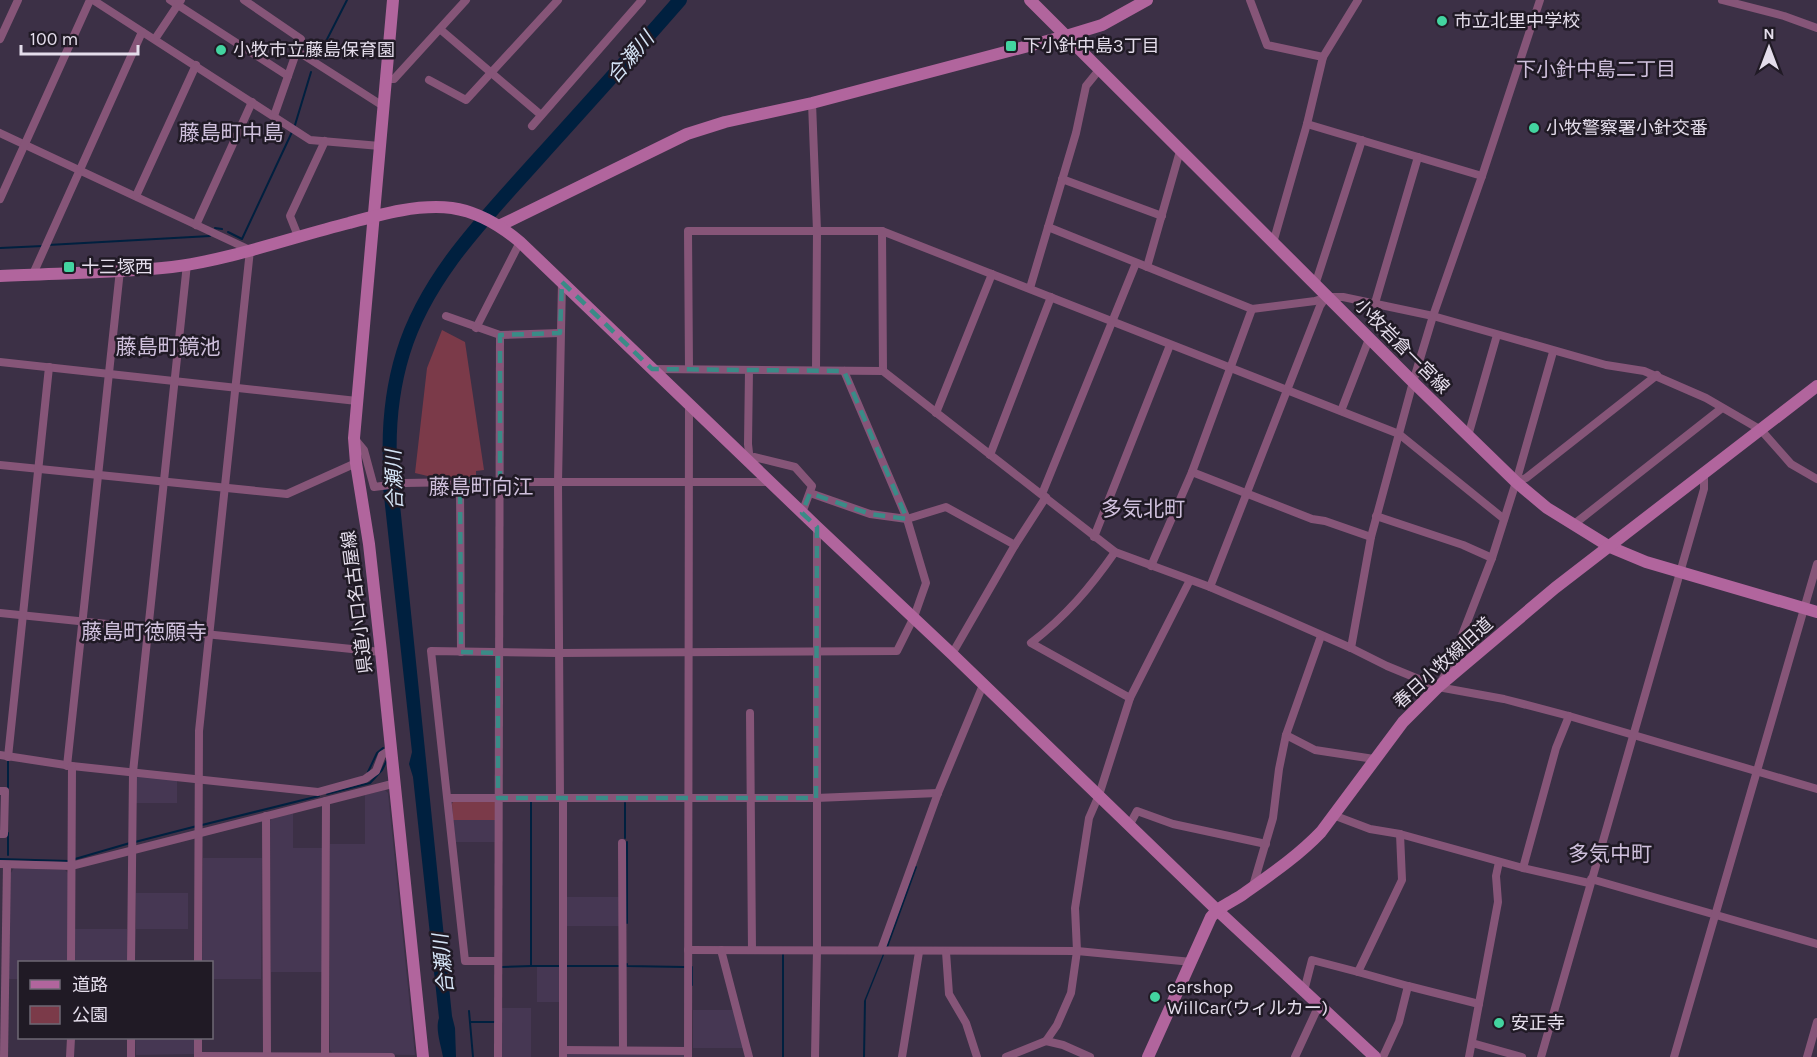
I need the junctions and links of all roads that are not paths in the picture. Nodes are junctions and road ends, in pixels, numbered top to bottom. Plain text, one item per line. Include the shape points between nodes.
1 (18, 0) edge
2 (91, 0) edge
3 (244, 0) edge
4 (393, 0) edge
5 (466, 0) edge
6 (558, 0) edge
7 (642, 0) edge
8 (1030, 0) edge
9 (1147, 0) edge
10 (1250, 0) edge
11 (1358, 0) edge
12 (1540, 0) edge
13 (1722, 0) edge
14 (176, 2) edge
15 (1817, 28) edge
16 (441, 30) junction
17 (142, 32) junction
18 (1066, 36) junction
19 (0, 39) edge
20 (155, 39) junction
21 (297, 51) junction
22 (1323, 57) junction
23 (195, 65) junction
24 (1099, 70) junction
25 (493, 73) junction
26 (288, 76) junction
27 (386, 79) junction
28 (429, 80) dead end
29 (252, 102) junction
30 (812, 103) junction
31 (383, 106) junction
32 (541, 115) junction
33 (274, 116) junction
34 (1306, 124) junction
35 (532, 126) dead end
36 (0, 133) edge
37 (325, 141) junction
38 (1362, 141) junction
39 (25, 145) junction
40 (381, 146) junction
41 (1180, 151) junction
42 (1418, 157) junction
43 (80, 170) junction
44 (1482, 176) junction
45 (1062, 179) junction
46 (136, 196) junction
47 (0, 199) edge
48 (375, 216) junction
49 (1162, 216) junction
50 (195, 225) junction
51 (501, 225) junction
52 (1048, 227) junction
53 (817, 231) junction
54 (882, 231) junction
55 (298, 236) junction
56 (520, 242) junction
57 (1273, 243) junction
58 (250, 250) junction
59 (1136, 262) junction
60 (187, 264) junction
61 (1147, 267) junction
62 (120, 270) junction
63 (33, 274) junction
64 (992, 274) junction
65 (0, 276) edge
66 (562, 282) junction
67 (1315, 285) junction
68 (1029, 288) junction
69 (1051, 297) junction
70 (1327, 297) junction
71 (1375, 303) junction
72 (1252, 309) junction
73 (446, 316) dead end
74 (1432, 316) junction
75 (1112, 321) junction
76 (477, 328) junction
77 (560, 333) junction
78 (500, 335) junction
79 (1497, 335) junction
80 (1369, 339) junction
81 (1170, 345) junction
82 (1553, 352) junction
83 (0, 362) edge
84 (1230, 367) junction
85 (49, 368) junction
86 (652, 369) junction
87 (689, 369) junction
88 (749, 370) junction
89 (816, 370) junction
90 (844, 370) junction
91 (883, 371) junction
92 (109, 374) junction
93 (1657, 375) junction
94 (175, 381) junction
95 (1413, 382) junction
96 (1817, 386) edge
97 (236, 387) junction
98 (1287, 390) junction
99 (357, 400) junction
100 (689, 404) junction
101 (1722, 408) junction
102 (1341, 411) junction
103 (936, 413) junction
104 (1761, 430) junction
105 (1399, 434) junction
106 (1468, 436) junction
107 (354, 438) junction
108 (990, 454) junction
109 (750, 462) junction
110 (356, 463) junction
111 (0, 465) edge
112 (37, 468) junction
113 (1192, 472) junction
114 (98, 475) junction
115 (1704, 475) junction
116 (1817, 479) edge
117 (500, 481) junction
118 (165, 482) junction
119 (460, 482) junction
120 (558, 482) junction
121 (689, 482) junction
122 (770, 482) junction
123 (1516, 482) junction
124 (226, 488) junction
125 (810, 493) junction
126 (1247, 494) junction
127 (1044, 496) junction
128 (802, 513) junction
129 (1376, 516) junction
130 (907, 519) junction
131 (1504, 519) junction
132 (1573, 525) junction
133 (817, 527) junction
134 (1094, 537) junction
135 (1371, 537) junction
136 (1015, 545) junction
137 (1610, 547) junction
138 (1115, 552) junction
139 (1492, 558) junction
140 (1817, 564) edge
141 (1151, 566) junction
142 (1679, 573) junction
143 (1190, 580) junction
144 (1210, 587) junction
145 (1804, 608) junction
146 (1817, 612) edge
147 (0, 613) edge
148 (23, 616) junction
149 (914, 617) junction
150 (83, 622) junction
151 (150, 629) junction
152 (210, 636) junction
153 (1321, 636) junction
154 (1350, 648) junction
155 (688, 651) junction
156 (816, 651) junction
157 (381, 652) junction
158 (461, 652) junction
159 (498, 653) junction
160 (558, 653) junction
161 (952, 654) junction
162 (983, 685) junction
163 (1438, 687) junction
164 (1130, 698) junction
165 (750, 713) dead end
166 (1569, 716) junction
167 (1286, 735) junction
168 (1632, 735) junction
169 (392, 749) junction
170 (4, 756) edge
171 (1374, 759) junction
172 (69, 766) junction
173 (1756, 770) junction
174 (133, 772) junction
175 (200, 779) junction
176 (396, 783) junction
177 (1817, 789) edge
178 (0, 791) edge
179 (938, 793) junction
180 (1099, 795) junction
181 (448, 798) junction
182 (498, 798) junction
183 (561, 798) junction
184 (688, 798) junction
185 (751, 798) junction
186 (816, 798) junction
187 (326, 801) junction
188 (1334, 815) junction
189 (266, 816) junction
190 (1130, 824) junction
191 (199, 829) junction
192 (0, 834) edge
193 (1400, 834) junction
194 (622, 843) dead end
195 (1266, 844) junction
196 (132, 846) junction
197 (71, 862) junction
198 (1499, 862) junction
199 (3, 864) edge
200 (1523, 868) junction
201 (1590, 881) junction
202 (1253, 887) junction
203 (1217, 910) junction
204 (1716, 915) junction
205 (1817, 944) edge
206 (688, 950) junction
207 (721, 950) junction
208 (752, 950) junction
209 (817, 950) junction
210 (881, 950) junction
211 (1077, 951) junction
212 (920, 952) junction
213 (946, 952) junction
214 (71, 961) edge
215 (131, 961) edge
216 (198, 961) edge
217 (498, 961) junction
218 (1192, 962) junction
219 (1358, 972) junction
220 (1408, 986) junction
221 (1304, 991) junction
222 (1479, 1004) junction
223 (1320, 1005) junction
224 (1817, 1022) edge
225 (70, 1039) edge
226 (131, 1039) edge
227 (198, 1039) edge
228 (1046, 1041) junction
229 (1472, 1043) junction
230 (623, 1050) junction
231 (563, 1053) edge
232 (688, 1054) edge
233 (198, 1056) edge
234 (267, 1056) edge
235 (325, 1056) edge
236 (4, 1057) edge
237 (70, 1057) edge
238 (131, 1057) edge
239 (391, 1057) edge
240 (423, 1057) edge
241 (498, 1057) edge
242 (749, 1057) edge
243 (815, 1057) edge
244 (902, 1057) edge
245 (977, 1057) edge
246 (1006, 1057) edge
247 (1090, 1057) edge
248 (1148, 1057) edge
249 (1295, 1057) edge
250 (1375, 1057) edge
251 (1383, 1057) edge
252 (1469, 1057) edge
253 (1522, 1057) edge
254 (1541, 1057) edge
255 (1674, 1057) edge
256 (1807, 1057) edge

1 - 19 street
2 - 17 street
2 - 39 street
3 - 21 street via 302,39
4 - 27 street, 県道小口名古屋線
5 - 16 street
6 - 25 street
7 - 32 street
8 - 18 street, 小牧岩倉一宮線
9 - 18 street via 1102,25
10 - 22 street via 1267,45
11 - 22 street
12 - 44 street
13 - 15 street
14 - 20 street
14 - 26 street
16 - 25 street
16 - 27 street via 394,79
17 - 20 street
17 - 43 street
18 - 24 street, 小牧岩倉一宮線
18 - 30 street
20 - 23 street
21 - 26 street
21 - 31 street
22 - 34 street
23 - 29 street
23 - 46 street
24 - 41 street, 小牧岩倉一宮線
24 - 45 street via 1086,86
25 - 28 street via 466,100
25 - 32 street
26 - 33 street
27 - 31 street, 県道小口名古屋線
29 - 33 street
29 - 50 street
30 - 51 street via 687,134
30 - 53 street
31 - 40 street, 県道小口名古屋線
32 - 35 street
33 - 37 street via 310,140
34 - 38 street
34 - 57 street
36 - 39 street
37 - 40 street
37 - 55 street via 290,216
38 - 42 street
38 - 67 street
39 - 43 street
39 - 47 street
40 - 48 street, 県道小口名古屋線
41 - 49 street
41 - 57 street, 小牧岩倉一宮線
42 - 44 street
42 - 71 street
43 - 46 street
43 - 63 street
44 - 74 street
45 - 49 street
45 - 52 street
46 - 50 street
48 - 51 street via 434,207 473,213
48 - 55 street
48 - 99 street, 県道小口名古屋線
49 - 61 street
50 - 58 street
51 - 56 street
52 - 59 street
52 - 68 street
53 - 54 street
53 - 87 street via 688,231
53 - 89 street
54 - 64 street
54 - 91 street
55 - 58 street
56 - 66 street
56 - 76 street
57 - 67 street, 小牧岩倉一宮線
58 - 60 street
58 - 97 street
59 - 61 street
59 - 75 street
60 - 62 street
60 - 94 street
61 - 72 street
62 - 63 street
62 - 92 street
63 - 65 street
64 - 68 street
64 - 103 street
66 - 77 street
66 - 86 street
67 - 70 street, 小牧岩倉一宮線
68 - 69 street
69 - 75 street
69 - 108 street
70 - 71 street
70 - 72 street
70 - 80 street, 小牧岩倉一宮線
70 - 98 street
71 - 74 street
72 - 84 street
73 - 76 street
74 - 79 street
74 - 95 street
75 - 81 street
75 - 127 street
76 - 78 street
77 - 78 street
77 - 120 street
78 - 117 street
79 - 82 street
79 - 106 street
80 - 95 street, 小牧岩倉一宮線
80 - 102 street
81 - 84 street
81 - 134 street
82 - 93 street
82 - 123 street
83 - 85 street
84 - 98 street
84 - 113 street
85 - 92 street
85 - 112 street
86 - 87 street
86 - 100 street
87 - 88 street
88 - 89 street
88 - 109 street
89 - 90 street
90 - 91 street
90 - 130 street
91 - 103 street
92 - 94 street
92 - 114 street
93 - 101 street
93 - 123 street
94 - 97 street
94 - 118 street
95 - 105 street
95 - 106 street, 小牧岩倉一宮線
96 - 104 street, 春日小牧線旧道
97 - 99 street
97 - 124 street
98 - 102 street
98 - 126 street
99 - 107 street, 県道小口名古屋線
100 - 109 street
100 - 121 street
101 - 104 street
101 - 132 street
102 - 105 street
103 - 108 street
104 - 115 street, 春日小牧線旧道
104 - 116 street via 1791,464
105 - 129 street
105 - 131 street
106 - 123 street, 小牧岩倉一宮線
107 - 110 street, 県道小口名古屋線
107 - 119 street via 364,450 374,487
108 - 127 street
109 - 122 street
109 - 125 street via 754,457 795,467 812,486
110 - 124 street via 286,494
110 - 157 street, 県道小口名古屋線
111 - 112 street
112 - 114 street
112 - 148 street
113 - 126 street
113 - 141 street
114 - 118 street
114 - 150 street
115 - 137 street, 春日小牧線旧道
115 - 142 street via 1704,489
117 - 119 street
117 - 120 street
117 - 159 street
118 - 124 street
118 - 151 street
119 - 158 street
120 - 121 street
120 - 160 street
121 - 122 street
121 - 155 street
122 - 128 street
123 - 131 street
123 - 132 street, 小牧岩倉一宮線
124 - 152 street
125 - 128 street
125 - 130 street via 870,514
126 - 135 street
126 - 144 street
127 - 134 street
127 - 136 street
128 - 133 street
129 - 135 street
129 - 139 street
130 - 136 street via 946,507
130 - 149 street via 926,583
131 - 139 street
132 - 137 street, 小牧岩倉一宮線
133 - 149 street
133 - 156 street
134 - 138 street
135 - 154 street
136 - 161 street
137 - 142 street, 小牧岩倉一宮線
137 - 163 street, 春日小牧線旧道
138 - 141 street
138 - 164 street via 1090,588 1056,624 1031,643
139 - 163 street
140 - 145 street
141 - 143 street
142 - 145 street, 小牧岩倉一宮線
142 - 168 street
143 - 144 street
143 - 164 street
144 - 153 street
145 - 146 street, 小牧岩倉一宮線
145 - 173 street
147 - 148 street
148 - 150 street
148 - 170 street
149 - 156 street via 897,651
149 - 161 street
150 - 151 street
150 - 172 street
151 - 152 street
151 - 174 street
152 - 157 street
152 - 175 street via 200,731
153 - 154 street
153 - 167 street
154 - 163 street
155 - 156 street
155 - 160 street
155 - 184 street
156 - 186 street
157 - 169 street, 県道小口名古屋線
158 - 159 street
158 - 181 street via 430,651
159 - 160 street
159 - 182 street
160 - 183 street
161 - 162 street
162 - 179 street
162 - 180 street
163 - 166 street
163 - 171 street, 春日小牧線旧道
164 - 180 street
165 - 185 street
166 - 168 street
166 - 200 street via 1556,748
167 - 171 street via 1315,750
167 - 195 street
168 - 173 street
168 - 201 street
169 - 175 street via 382,755 376,771 365,779 318,792
169 - 176 street, 県道小口名古屋線
170 - 172 street
171 - 188 street, 春日小牧線旧道
172 - 174 street
172 - 197 street
173 - 177 street
173 - 204 street
174 - 175 street
174 - 196 street
175 - 191 street
176 - 187 street
176 - 240 street, 県道小口名古屋線
178 - 192 street via 5,791 4,834
179 - 186 street
179 - 210 street
180 - 190 street
180 - 211 street via 1089,818 1081,864 1075,908
181 - 182 street
181 - 217 street via 465,961
182 - 183 street
182 - 217 street
183 - 184 street
183 - 231 street
184 - 185 street
184 - 206 street
185 - 186 street
185 - 208 street
186 - 209 street
187 - 189 street
187 - 235 street
188 - 193 street via 1370,829
188 - 202 street, 春日小牧線旧道 via 1298,855
189 - 191 street
189 - 234 street
190 - 195 street via 1137,811 1173,824
190 - 203 street
191 - 196 street
191 - 216 street
193 - 198 street
193 - 219 street via 1402,880
194 - 230 street
195 - 202 street
196 - 197 street
196 - 215 street
197 - 199 street
197 - 214 street
198 - 200 street
198 - 222 street via 1498,902
199 - 236 street
200 - 201 street
201 - 204 street
201 - 254 street
202 - 203 street, 春日小牧線旧道
203 - 218 street, 春日小牧線旧道
203 - 221 street
204 - 205 street
204 - 255 street
206 - 207 street
206 - 232 street
207 - 208 street
207 - 242 street
208 - 209 street
209 - 210 street
209 - 243 street
210 - 212 street
211 - 213 street
211 - 218 street
211 - 228 street via 1071,993
212 - 213 street
212 - 244 street
213 - 245 street via 949,994 966,1023
217 - 241 street
218 - 248 street, 春日小牧線旧道
219 - 220 street
219 - 221 street via 1312,960
220 - 222 street
220 - 251 street via 1399,1022
221 - 223 street
222 - 229 street
223 - 249 street
223 - 250 street
224 - 256 street
225 - 237 street
226 - 238 street
227 - 233 street
228 - 246 street
228 - 247 street
229 - 252 street
229 - 253 street
230 - 231 street
230 - 232 street
233 - 234 street
234 - 235 street
235 - 239 street

